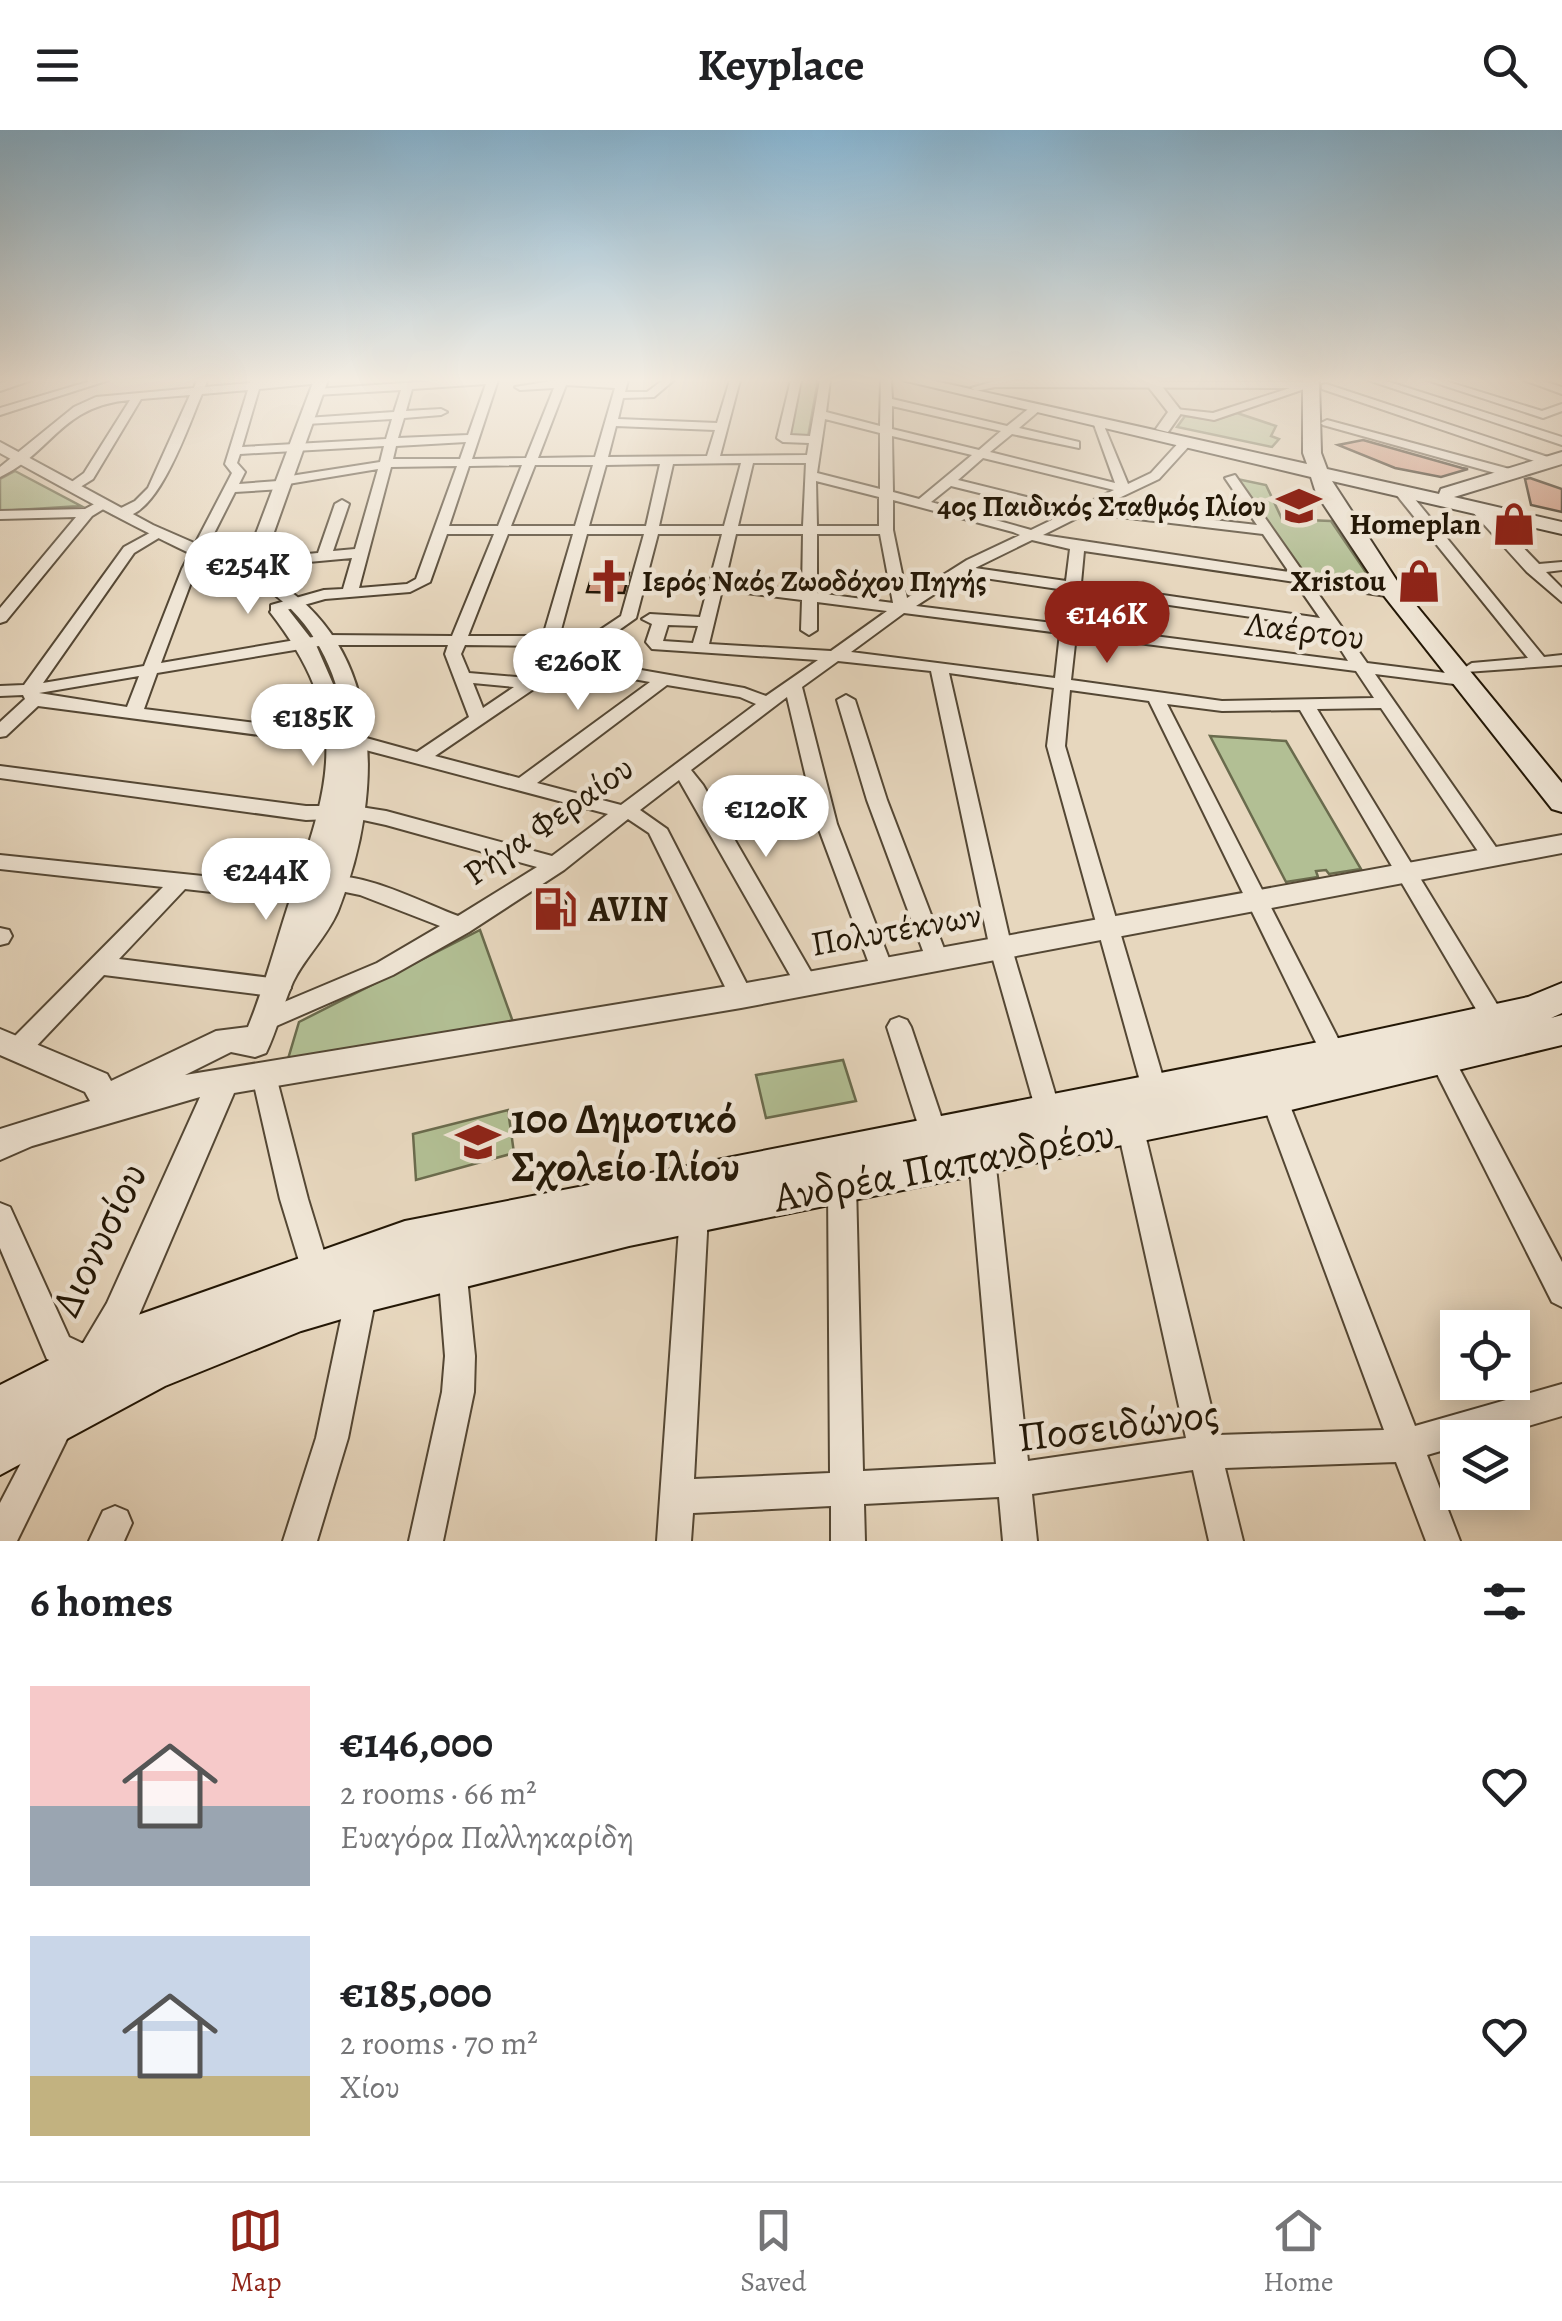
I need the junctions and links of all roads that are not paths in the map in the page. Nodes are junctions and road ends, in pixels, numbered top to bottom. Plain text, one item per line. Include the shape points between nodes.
1 (34, 446) edge
2 (108, 446) edge
3 (174, 446) edge
4 (236, 446) edge
5 (330, 446) edge
6 (390, 446) edge
7 (471, 446) edge
8 (538, 446) edge
9 (606, 446) edge
10 (716, 446) edge
11 (813, 446) edge
12 (885, 446) edge
13 (946, 446) edge
14 (990, 446) edge
15 (1106, 446) edge
16 (1182, 446) edge
17 (1206, 446) edge
18 (1230, 446) edge
19 (1322, 446) edge
20 (1325, 446) edge
21 (1386, 446) edge
22 (1512, 446) edge
23 (0, 448) edge
24 (296, 448) junction
25 (234, 452) junction
26 (980, 454) junction
27 (20, 458) junction
28 (602, 458) junction
29 (668, 458) junction
30 (713, 458) junction
31 (533, 459) junction
32 (748, 459) junction
33 (466, 460) junction
34 (1556, 460) edge
35 (385, 464) junction
36 (811, 467) junction
37 (1323, 468) junction
38 (0, 473) edge
39 (1230, 478) dead end
40 (948, 481) junction
41 (283, 483) junction
42 (72, 486) junction
43 (234, 488) junction
44 (1124, 489) junction
45 (1400, 490) junction
46 (1448, 493) junction
47 (884, 494) junction
48 (1525, 500) junction
49 (922, 503) junction
50 (342, 504) dead end
51 (1476, 508) junction
52 (102, 510) junction
53 (1076, 511) junction
54 (0, 515) edge
55 (1562, 519) edge
56 (505, 528) junction
57 (1562, 528) edge
58 (651, 529) junction
59 (442, 530) junction
60 (584, 530) junction
61 (732, 530) junction
62 (808, 530) junction
63 (886, 530) junction
64 (1264, 530) junction
65 (156, 534) junction
66 (1029, 534) junction
67 (1077, 547) junction
68 (361, 553) junction
69 (199, 554) junction
70 (324, 556) junction
71 (1562, 566) edge
72 (246, 567) junction
73 (1532, 569) junction
74 (962, 570) junction
75 (1297, 578) junction
76 (718, 585) junction
77 (1072, 586) junction
78 (350, 592) junction
79 (1393, 592) junction
80 (809, 596) junction
81 (1562, 597) edge
82 (285, 606) junction
83 (902, 608) junction
84 (4, 609) edge
85 (628, 618) junction
86 (662, 619) junction
87 (708, 622) junction
88 (1329, 624) junction
89 (1066, 629) junction
90 (808, 630) dead end
91 (460, 639) junction
92 (550, 641) junction
93 (315, 642) junction
94 (700, 648) junction
95 (832, 657) junction
96 (1562, 660) edge
97 (561, 662) junction
98 (1540, 662) junction
99 (938, 667) junction
100 (1360, 667) junction
101 (150, 668) junction
102 (1467, 674) junction
103 (462, 676) junction
104 (663, 680) junction
105 (528, 682) junction
106 (1062, 683) junction
107 (792, 686) junction
108 (0, 691) edge
109 (31, 695) junction
110 (1155, 696) junction
111 (846, 700) dead end
112 (768, 702) junction
113 (1385, 703) junction
114 (1306, 706) junction
115 (134, 712) junction
116 (478, 717) junction
117 (0, 732) edge
118 (350, 741) junction
119 (420, 758) junction
120 (681, 771) junction
121 (0, 772) edge
122 (1562, 776) edge
123 (522, 785) junction
124 (1562, 802) edge
125 (344, 812) junction
126 (626, 812) junction
127 (1562, 844) edge
128 (1493, 858) junction
129 (0, 862) edge
130 (557, 865) junction
131 (1408, 876) junction
132 (180, 882) junction
133 (321, 889) junction
134 (1257, 902) junction
135 (461, 926) junction
136 (1106, 930) junction
137 (1000, 950) junction
138 (937, 959) junction
139 (100, 966) junction
140 (882, 969) junction
141 (282, 979) junction
142 (806, 983) junction
143 (741, 996) junction
144 (1562, 997) edge
145 (1494, 1019) junction
146 (899, 1028) dead end
147 (1562, 1030) edge
148 (252, 1034) junction
149 (9, 1045) edge
150 (1334, 1054) junction
151 (1442, 1060) junction
152 (228, 1074) junction
153 (1154, 1091) junction
154 (1274, 1098) junction
155 (109, 1104) junction
156 (1047, 1110) junction
157 (1130, 1126) junction
158 (934, 1134) junction
159 (0, 1145) edge
160 (982, 1158) junction
161 (842, 1185) junction
162 (694, 1214) junction
163 (0, 1216) edge
164 (8, 1260) edge
165 (452, 1268) junction
166 (316, 1271) junction
167 (362, 1291) junction
168 (1562, 1292) edge
169 (90, 1363) junction
170 (1562, 1400) edge
171 (0, 1410) edge
172 (60, 1419) junction
173 (1406, 1445) junction
174 (0, 1451) edge
175 (1204, 1452) junction
176 (1015, 1480) junction
177 (846, 1489) junction
178 (677, 1497) junction
179 (0, 1539) edge
180 (300, 1541) edge
181 (426, 1541) edge
182 (674, 1541) edge
183 (848, 1541) edge
184 (1020, 1541) edge
185 (1226, 1541) edge
186 (1443, 1541) edge

1 - 27 street
2 - 42 street via 90,476
3 - 52 street via 154,490 140,504
4 - 25 street
5 - 24 street
6 - 35 street
7 - 33 street
8 - 31 street
9 - 28 street
10 - 30 street
11 - 36 street
12 - 47 street
13 - 26 street
14 - 26 street
15 - 44 street
16 - 44 street, Ρήγα Φεραίου via 1155,476
17 - 37 main road
18 - 37 main road
19 - 37 main road
20 - 37 main road
21 - 48 street
22 - 34 street
23 - 27 street
24 - 25 street
24 - 41 street
25 - 43 street
26 - 40 street
26 - 44 street
27 - 38 street
27 - 42 street
28 - 29 street
28 - 31 street
28 - 60 street
29 - 30 street
29 - 58 street
30 - 32 street
31 - 33 street
31 - 56 street
32 - 36 street
32 - 61 street
33 - 35 street
33 - 59 street
34 - 48 main road
35 - 41 street
35 - 68 street
36 - 47 street
36 - 62 street
37 - 45 main road
37 - 46 main road
37 - 79 main road via 1352,536
37 - 102 main road
39 - 64 street
40 - 49 street
40 - 53 street
41 - 43 street
41 - 72 street
42 - 52 street
43 - 69 street
44 - 53 street, Ρήγα Φεραίου
45 - 51 main road
45 - 98 street
46 - 48 main road
46 - 48 main road
47 - 49 street
47 - 63 street
48 - 51 main road
48 - 55 main road
48 - 57 main road
49 - 66 street
50 - 70 street
51 - 73 street
52 - 54 street
52 - 65 street
52 - 84 street
53 - 64 street
53 - 66 street, Ρήγα Φεραίου
56 - 59 street
56 - 60 street
56 - 91 street
58 - 60 street
58 - 61 street
58 - 85 street
59 - 78 street via 423,582
60 - 92 street
61 - 62 street
61 - 76 street
62 - 63 street
62 - 80 street
63 - 83 street
64 - 75 street
65 - 69 street
65 - 109 street via 129,550
66 - 67 street
66 - 74 street, Ρήγα Φεραίου
67 - 75 street
67 - 77 street
68 - 70 street
68 - 78 street
69 - 72 street
69 - 101 street
70 - 72 street
71 - 73 street
72 - 82 street
73 - 81 street
74 - 77 street
74 - 83 street, Ρήγα Φεραίου
75 - 79 street
75 - 88 street
76 - 80 street, Λαέρτου
76 - 87 street
77 - 88 street
77 - 89 street
78 - 82 street
79 - 102 main road
80 - 83 street, Λαέρτου
80 - 90 street
82 - 93 street
83 - 89 street, Λαέρτου
83 - 95 street, Ρήγα Φεραίου
85 - 86 street
85 - 97 street
86 - 87 street
86 - 94 street via 654,645
87 - 94 street
88 - 100 street
89 - 100 street, Λαέρτου
89 - 106 street
91 - 92 street
91 - 93 street
91 - 103 street via 453,654
92 - 97 street
93 - 101 street
93 - 118 street via 326,690
94 - 95 street
95 - 99 street
95 - 107 street, Ρήγα Φεραίου
96 - 98 street, Λαέρτου
97 - 104 street
97 - 105 street
98 - 102 street, Λαέρτου
99 - 106 street
99 - 137 street
100 - 102 street, Λαέρτου
100 - 113 street
101 - 109 street
101 - 115 street
102 - 122 main road
102 - 124 main road
103 - 105 street
103 - 116 street
104 - 112 street
104 - 123 street
105 - 116 street
106 - 110 street
106 - 136 street via 1059,764
107 - 112 street, Ρήγα Φεραίου
107 - 140 street via 827,824
108 - 109 street
109 - 115 street
109 - 117 street
110 - 114 street via 1222,706
110 - 134 street
111 - 138 street
112 - 120 street, Ρήγα Φεραίου
113 - 114 street
113 - 128 street
114 - 131 street
115 - 118 street
116 - 119 street
118 - 119 street
118 - 125 street, Διονυσίου
119 - 123 street
120 - 126 street, Ρήγα Φεραίου
120 - 142 street
121 - 125 street via 306,813
123 - 126 street
125 - 130 street
125 - 133 street, Διονυσίου
126 - 130 street, Ρήγα Φεραίου
126 - 143 street via 657,829
127 - 128 street, Πολυτέκνων
128 - 131 street, Πολυτέκνων
129 - 132 street
130 - 135 street, Ρήγα Φεραίου
131 - 134 street, Πολυτέκνων
131 - 145 street
132 - 133 street
132 - 139 street
133 - 135 street via 363,888
133 - 141 street, Διονυσίου via 295,925
134 - 136 street, Πολυτέκνων
134 - 150 street
135 - 148 street, Ρήγα Φεραίου
136 - 137 street, Πολυτέκνων
136 - 153 street
137 - 138 street, Πολυτέκνων
137 - 156 street
138 - 140 street, Πολυτέκνων
139 - 141 street
139 - 149 street
140 - 142 street, Πολυτέκνων
141 - 148 street, Διονυσίου
142 - 143 street, Πολυτέκνων
143 - 152 street, Πολυτέκνων
144 - 145 main road, Ανδρέα Παπανδρέου
145 - 150 main road, Ανδρέα Παπανδρέου
146 - 158 street
147 - 151 main road, Ανδρέα Παπανδρέου
148 - 152 street
148 - 152 street, Διονυσίου via 256,1062
149 - 155 street via 96,1083
150 - 153 main road, Ανδρέα Παπανδρέου
151 - 154 main road, Ανδρέα Παπανδρέου
151 - 168 street
152 - 155 street
152 - 166 street
152 - 169 street, Διονυσίου via 120,1316
153 - 156 main road, Ανδρέα Παπανδρέου
154 - 157 main road, Ανδρέα Παπανδρέου
154 - 173 street
155 - 159 street
156 - 158 main road, Ανδρέα Παπανδρέου
157 - 160 main road, Ανδρέα Παπανδρέου
157 - 175 street
158 - 166 main road, Ανδρέα Παπανδρέου via 404,1241
160 - 161 main road, Ανδρέα Παπανδρέου
160 - 176 street
161 - 162 main road, Ανδρέα Παπανδρέου
161 - 177 street
162 - 165 main road, Ανδρέα Παπανδρέου
162 - 178 street
163 - 164 street
164 - 169 street via 58,1348
165 - 167 main road, Ανδρέα Παπανδρέου
165 - 181 street via 458,1392
166 - 169 main road, Ανδρέα Παπανδρέου via 169,1325
167 - 172 main road, Ανδρέα Παπανδρέου via 150,1370
167 - 180 street via 341,1402
169 - 171 main road, Ανδρέα Παπανδρέου
169 - 172 street, Διονυσίου
170 - 173 street, Ποσειδώνος
172 - 174 main road, Ανδρέα Παπανδρέου
172 - 179 street, Διονυσίου
173 - 175 street, Ποσειδώνος
173 - 186 street
175 - 176 street, Ποσειδώνος
175 - 185 street
176 - 177 street, Ποσειδώνος
176 - 184 street
177 - 178 street, Ποσειδώνος
177 - 183 street
178 - 182 street

